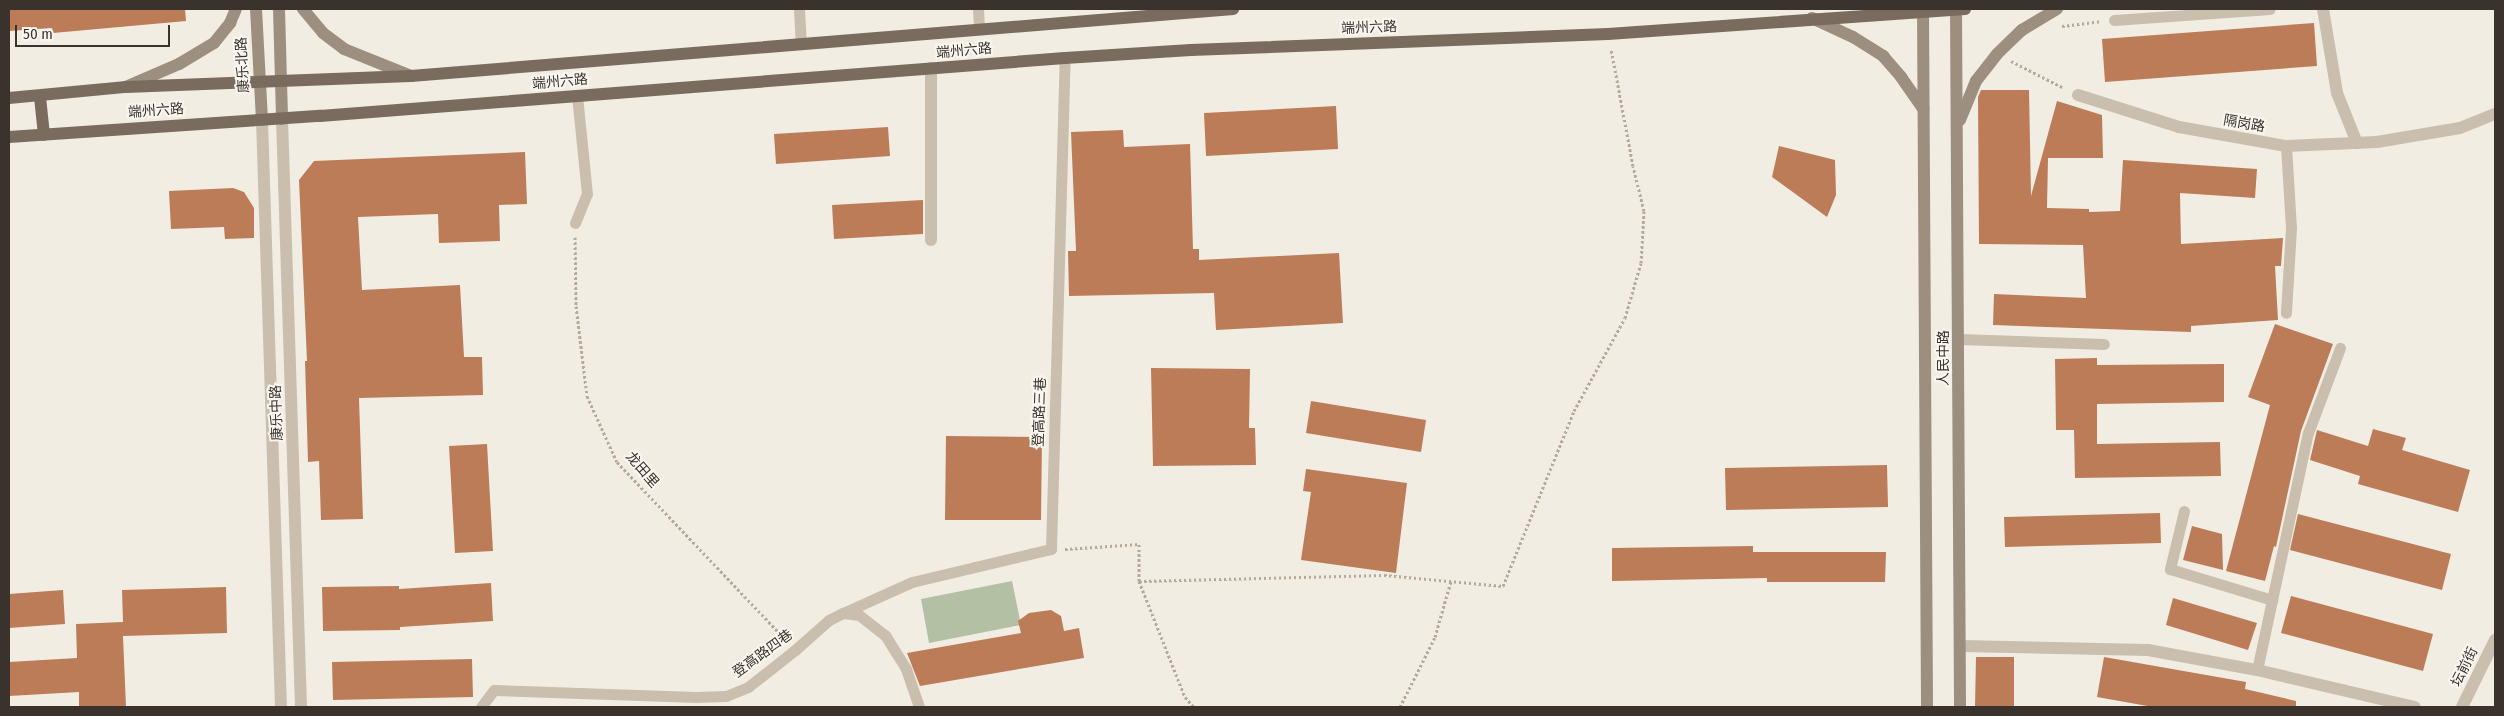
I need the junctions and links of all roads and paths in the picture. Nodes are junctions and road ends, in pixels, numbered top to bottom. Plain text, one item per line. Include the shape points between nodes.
1 (236, 9) edge
2 (256, 9) edge
3 (279, 9) edge
4 (303, 9) edge
5 (799, 9) edge
6 (978, 9) edge
7 (1233, 9) edge
8 (1956, 9) edge
9 (1965, 9) edge
10 (2058, 9) edge
11 (2270, 9) edge
12 (2323, 9) edge
13 (1923, 10) edge
14 (1812, 18) junction
15 (2114, 20) joint
16 (2059, 26) dead end
17 (980, 29) junction
18 (1608, 34) junction
19 (801, 44) junction
20 (1998, 54) junction
21 (1065, 58) junction
22 (931, 68) junction
23 (411, 76) junction
24 (280, 81) junction
25 (259, 82) junction
26 (126, 87) junction
27 (2078, 95) joint
28 (577, 96) junction
29 (40, 97) junction
30 (9, 98) edge
31 (1923, 110) junction
32 (2495, 114) edge
33 (282, 118) junction
34 (262, 120) junction
35 (1958, 125) junction
36 (44, 135) junction
37 (9, 137) edge
38 (2357, 143) junction
39 (2286, 146) junction
40 (575, 223) joint
41 (931, 240) dead end
42 (2286, 313) dead end
43 (1959, 339) junction
44 (2104, 344) dead end
45 (2340, 348) dead end
46 (2184, 511) dead end
47 (1051, 549) junction
48 (1139, 581) junction
49 (1452, 581) junction
50 (2272, 600) junction
51 (843, 613) junction
52 (2495, 640) edge
53 (1960, 646) junction
54 (795, 650) junction
55 (2257, 670) junction
56 (282, 707) edge
57 (301, 707) edge
58 (481, 707) edge
59 (918, 707) edge
60 (1194, 707) edge
61 (1400, 707) edge
62 (1927, 707) edge
63 (1960, 707) edge
64 (2414, 707) edge
65 (2462, 707) edge

1 - 26 main road via 230,23 214,43 180,64
2 - 25 main road, 康乐北路
3 - 24 main road
4 - 23 main road via 323,33 344,49
5 - 19 lane
6 - 17 lane
7 - 17 main road, 端州六路
8 - 9 main road, 端州六路
8 - 13 main road, 端州六路
8 - 35 main road, 人民中路
10 - 20 main road via 2022,30
11 - 15 lane
12 - 38 street via 2337,93
13 - 14 main road, 端州六路
13 - 31 main road, 人民中路
14 - 18 main road, 端州六路
14 - 31 main road via 1883,56 1901,76
15 - 16 path
17 - 19 main road, 端州六路
18 - 21 main road, 端州六路
18 - 49 path via 1632,166 1644,211 1641,263 1625,318 1574,411 1503,586
19 - 23 main road, 端州六路
20 - 27 path
20 - 35 main road via 1976,81
21 - 22 main road, 端州六路
21 - 47 lane, 登高路三巷
22 - 28 main road, 端州六路
22 - 41 street
23 - 24 main road, 端州六路
24 - 25 main road, 端州六路
24 - 33 main road
25 - 26 main road, 端州六路
25 - 34 main road, 康乐北路
26 - 29 main road, 端州六路
27 - 39 street, 隔岗路 via 2178,127
28 - 33 main road, 端州六路
28 - 40 lane via 588,194
29 - 30 main road, 端州六路
29 - 36 main road
31 - 62 main road, 人民中路
32 - 38 street, 隔岗路 via 2460,128
33 - 34 main road, 端州六路
33 - 57 street, 康乐中路
34 - 36 main road, 端州六路
34 - 56 street, 康乐中路
35 - 43 main road, 人民中路
36 - 37 main road, 端州六路
38 - 39 street, 隔岗路
39 - 42 lane via 2291,228
40 - 54 path, 龙田里 via 576,306 587,396 617,462
43 - 44 lane
43 - 53 main road, 人民中路
45 - 50 lane via 2308,433
46 - 50 lane via 2170,569
47 - 48 path via 1139,544
47 - 51 lane via 912,582
48 - 49 path via 1384,574
48 - 60 path via 1185,697
49 - 61 path via 1435,637
50 - 55 lane
51 - 54 lane, 登高路四巷 via 829,620
51 - 59 lane via 859,615 885,635 906,670
52 - 65 street, 坛前街
53 - 55 street via 2148,650
53 - 63 main road, 人民中路
54 - 58 lane, 登高路四巷 via 748,687 726,696 494,690
55 - 64 street

